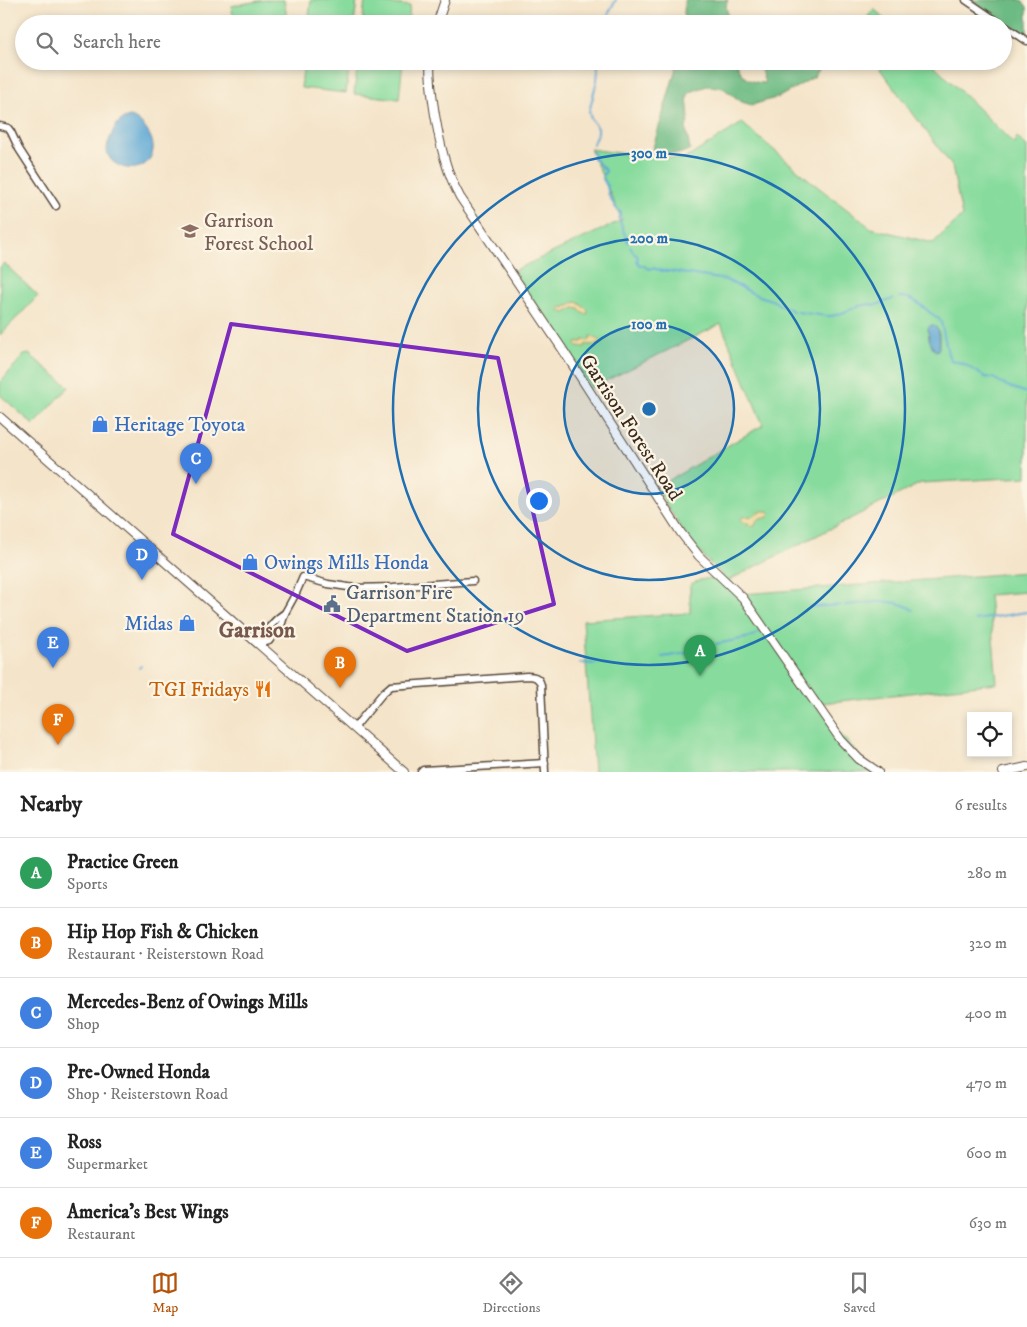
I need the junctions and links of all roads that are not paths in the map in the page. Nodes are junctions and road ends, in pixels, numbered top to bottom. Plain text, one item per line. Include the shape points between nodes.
1 (445, 0) edge
2 (966, 0) edge
3 (440, 15) edge
4 (988, 15) edge
5 (1012, 31) edge
6 (1027, 41) edge
7 (430, 70) edge
8 (0, 126) edge
9 (56, 206) dead end
10 (0, 417) edge
11 (473, 581) dead end
12 (258, 644) junction
13 (354, 728) junction
14 (545, 763) junction
15 (1027, 767) edge
16 (404, 772) edge
17 (422, 772) edge
18 (545, 772) edge
19 (878, 772) edge
20 (1003, 772) edge

1 - 3 main road
2 - 4 street
5 - 6 street
7 - 19 main road, Garrison Forest Road via 438,133 460,197 682,533 700,556 743,598 841,740
8 - 9 street via 11,132
10 - 12 main road
11 - 12 street via 355,588 303,577 282,623 269,641
12 - 13 main road
13 - 14 street via 391,686 527,676 537,678 541,685
13 - 16 main road
14 - 17 street
14 - 18 street
15 - 20 main road

